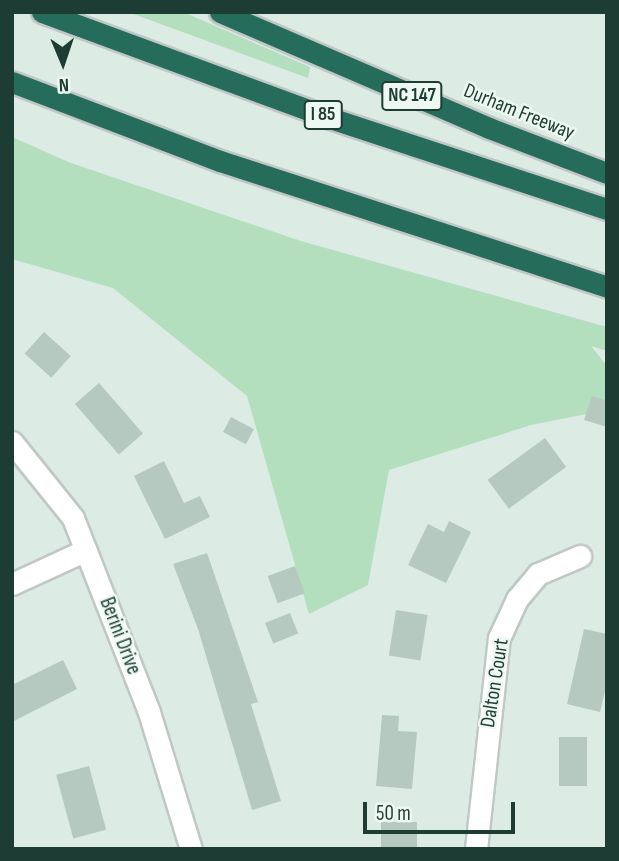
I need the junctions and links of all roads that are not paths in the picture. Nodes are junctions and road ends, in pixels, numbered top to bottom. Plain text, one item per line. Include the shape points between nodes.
1 (42, 12) edge
2 (220, 12) edge
3 (12, 82) edge
4 (607, 173) edge
5 (607, 209) edge
6 (607, 287) edge
7 (12, 442) edge
8 (86, 550) junction
9 (580, 556) dead end
10 (12, 584) edge
11 (191, 849) edge
12 (475, 849) edge

1 - 5 highway, I 85 via 330,118
2 - 4 highway, Durham Freeway / NC 147 via 404,93
3 - 6 highway via 220,161
7 - 8 street, Berini Drive via 73,519
8 - 10 street
8 - 11 street, Berini Drive via 149,712
9 - 12 street, Dalton Court via 538,574 517,599 499,638

